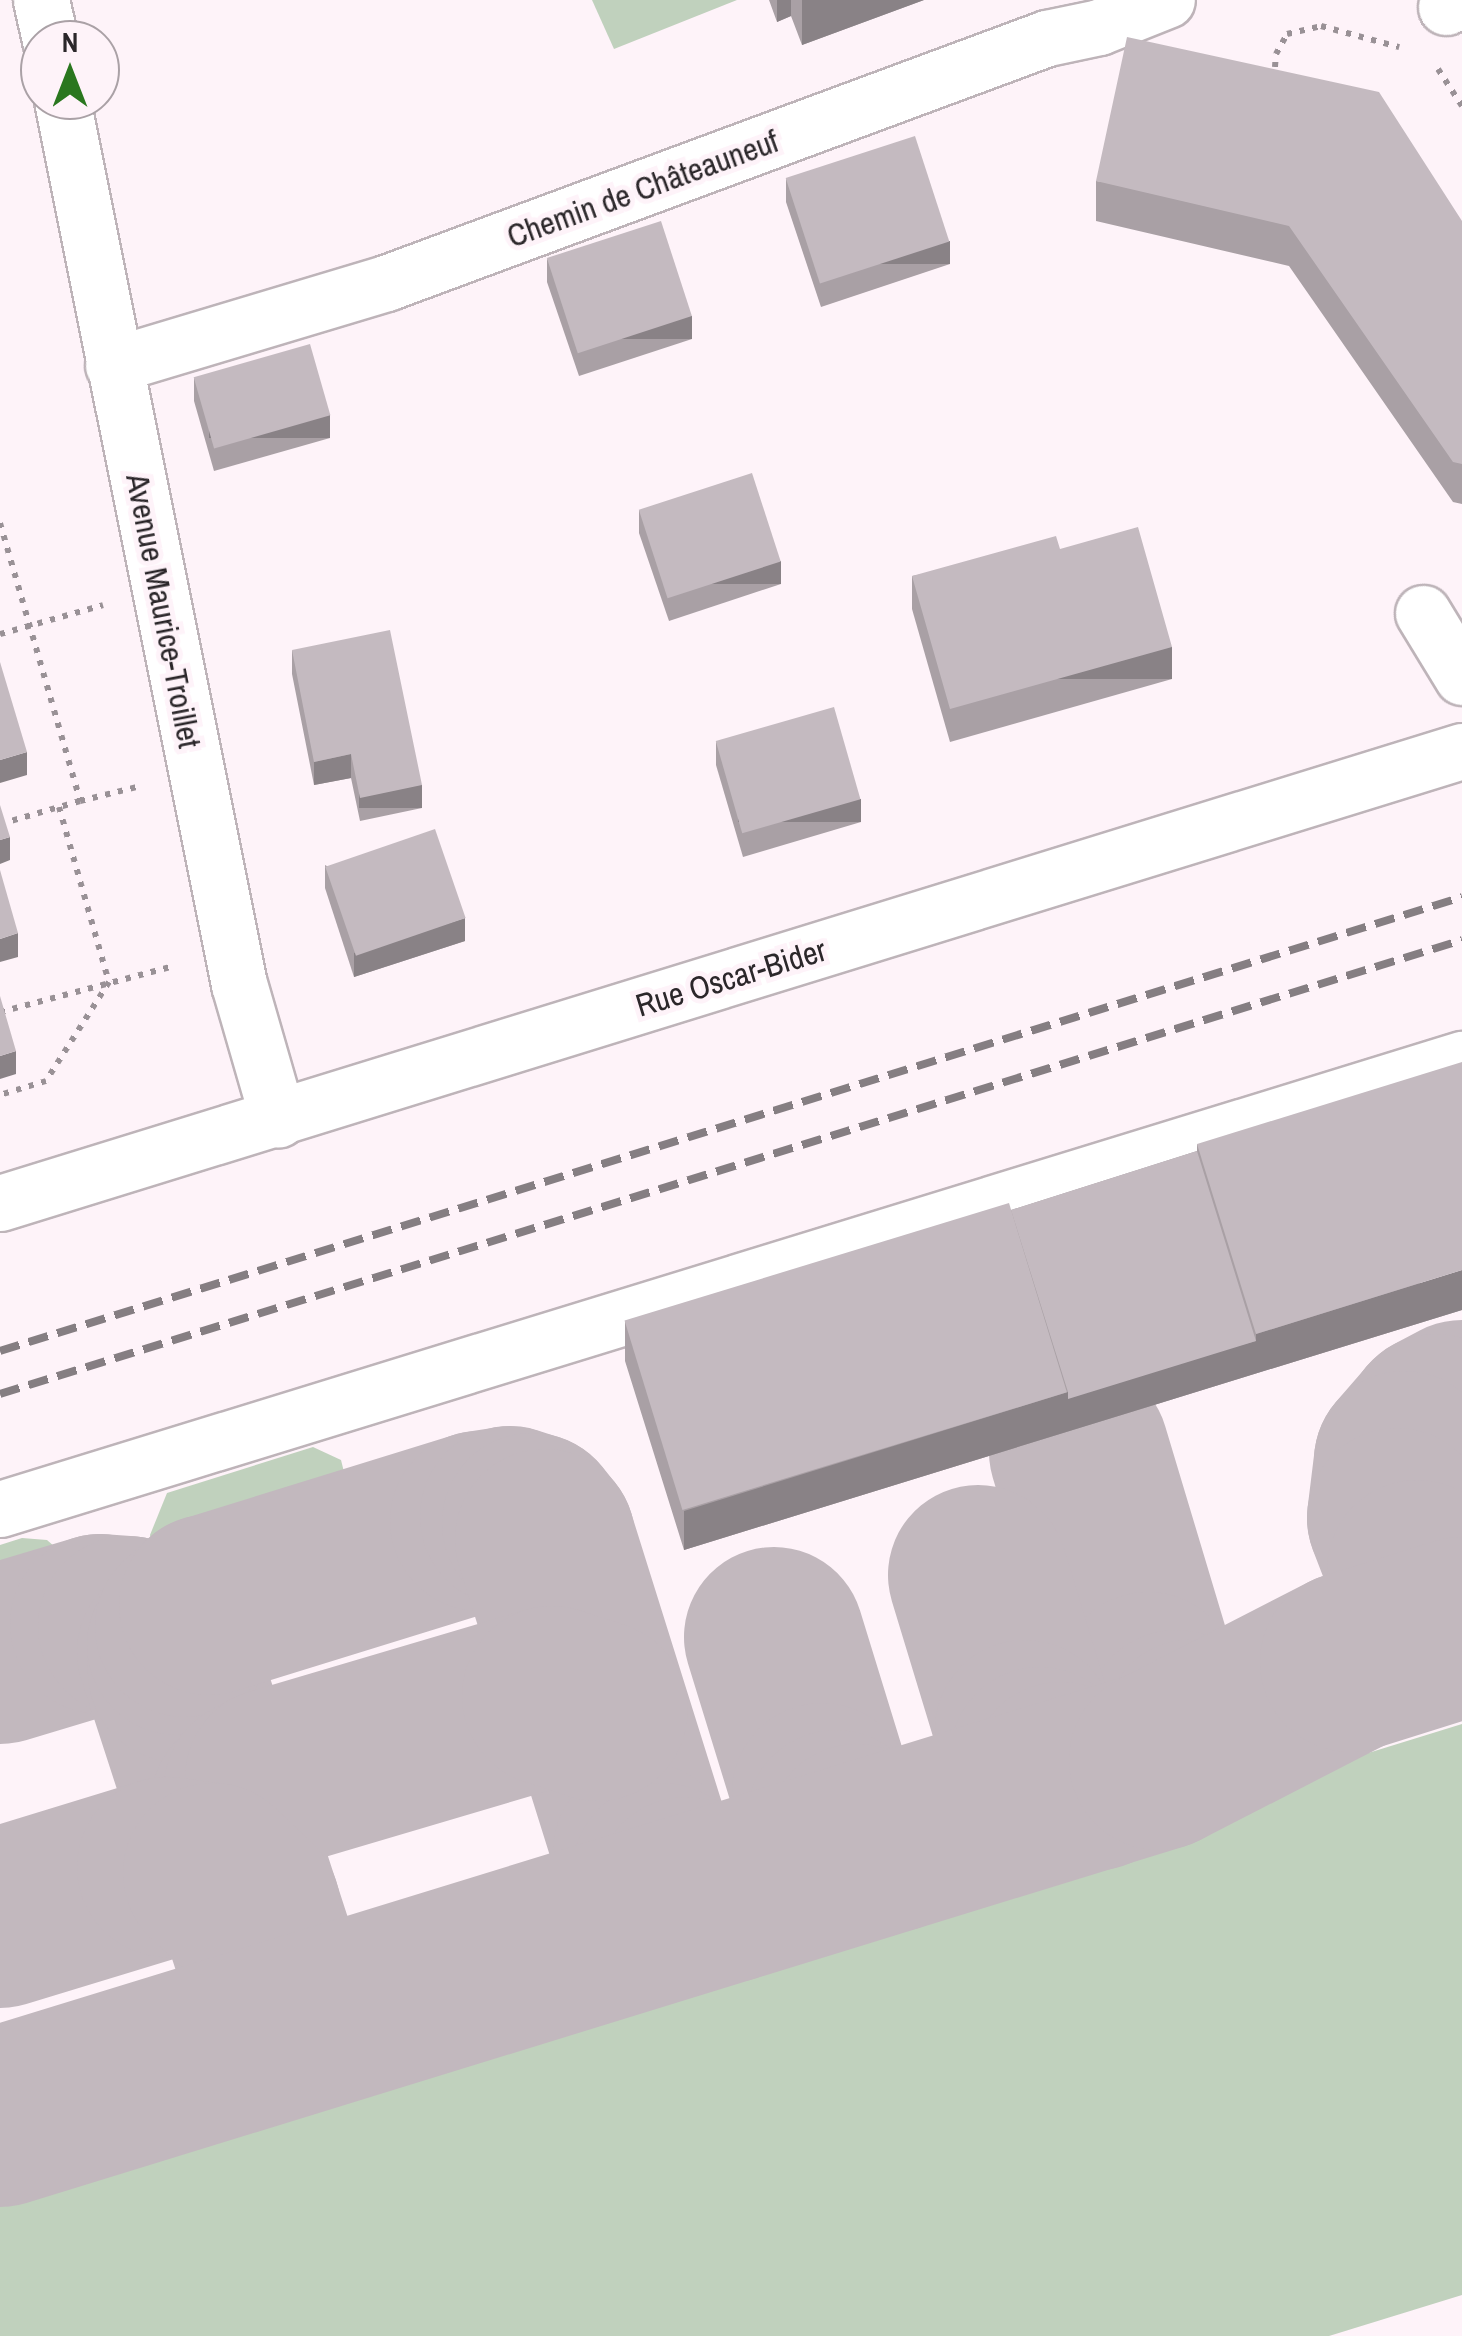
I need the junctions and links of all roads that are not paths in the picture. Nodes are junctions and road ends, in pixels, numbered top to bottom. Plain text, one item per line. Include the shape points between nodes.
1 (1168, 0) edge
2 (66, 120) edge
3 (113, 365) junction
4 (1423, 613) dead end
5 (1462, 677) edge
6 (1462, 752) edge
7 (1462, 1059) edge
8 (278, 1119) junction
9 (0, 1203) edge
10 (0, 1509) edge

1 - 3 street, Chemin de Châteauneuf via 1099,28 1048,38 386,284
2 - 3 street, Avenue Maurice-Troillet
3 - 8 street, Avenue Maurice-Troillet via 239,984
4 - 5 street
6 - 8 street, Rue Oscar-Bider
7 - 10 street
8 - 9 street, Rue Oscar-Bider

